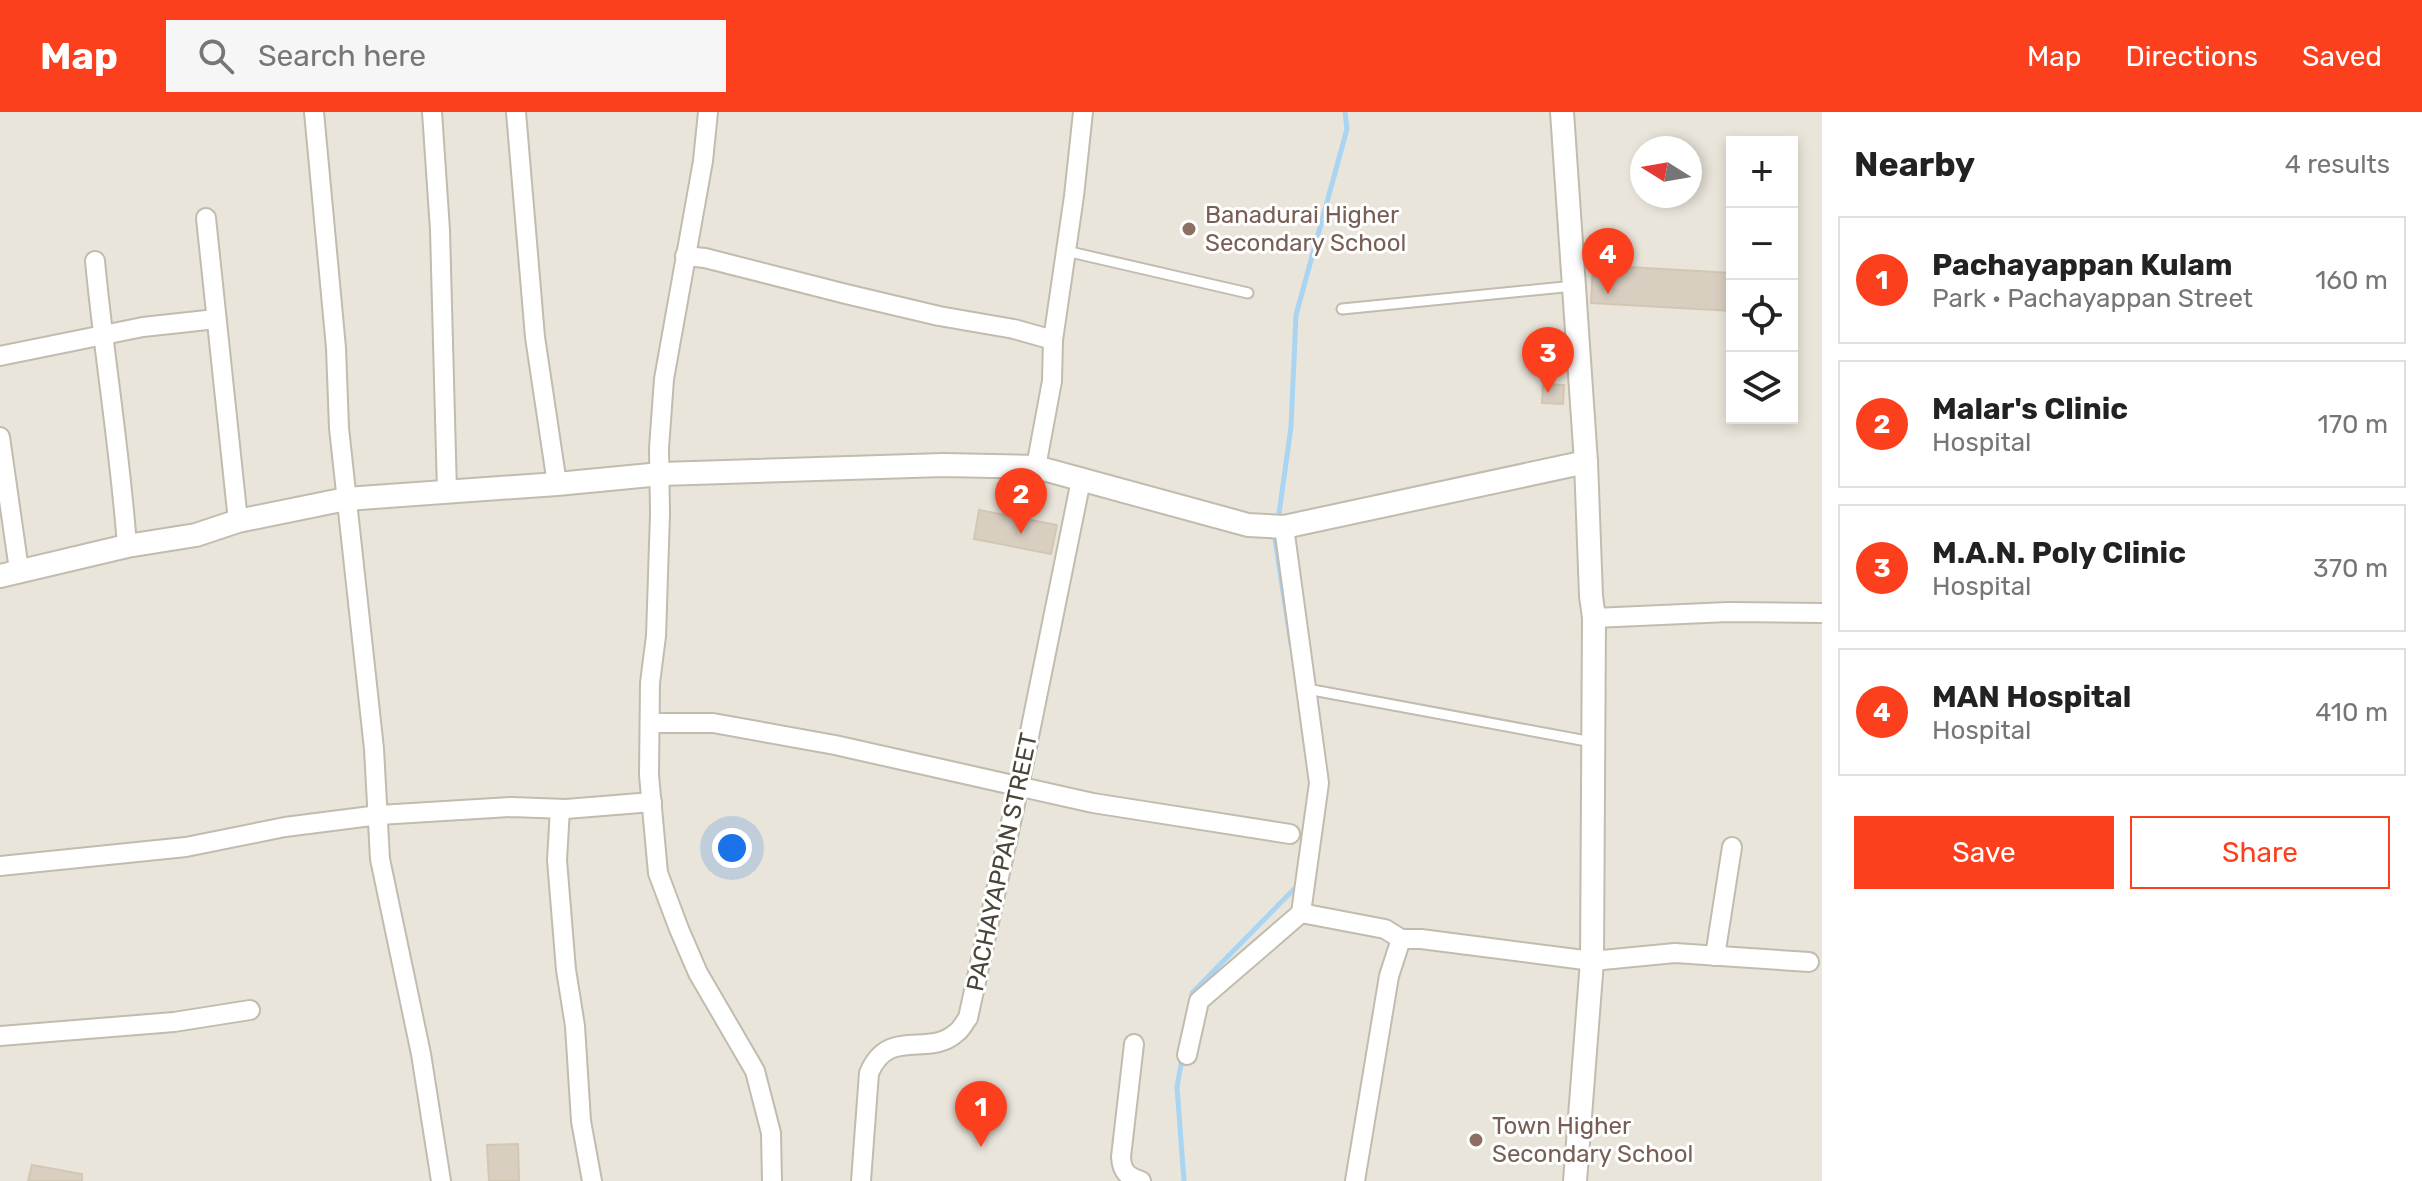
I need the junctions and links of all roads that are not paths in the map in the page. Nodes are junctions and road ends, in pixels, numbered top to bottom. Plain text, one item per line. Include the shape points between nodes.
1 (314, 112) edge
2 (432, 112) edge
3 (516, 112) edge
4 (708, 112) edge
5 (1083, 112) edge
6 (1562, 112) edge
7 (206, 218) dead end
8 (1066, 251) junction
9 (685, 256) junction
10 (95, 261) dead end
11 (1574, 286) junction
12 (1248, 293) dead end
13 (1342, 309) dead end
14 (216, 319) junction
15 (102, 337) junction
16 (1053, 340) junction
17 (0, 356) edge
18 (0, 437) edge
19 (1586, 462) junction
20 (1036, 467) junction
21 (661, 474) junction
22 (1081, 480) junction
23 (557, 484) junction
24 (447, 492) junction
25 (346, 499) junction
26 (238, 521) junction
27 (1284, 527) junction
28 (127, 546) junction
29 (10, 573) edge
30 (1822, 613) edge
31 (1594, 618) junction
32 (1307, 689) junction
33 (650, 723) junction
34 (1592, 742) junction
35 (1019, 786) junction
36 (652, 802) junction
37 (560, 809) junction
38 (379, 815) junction
39 (1290, 834) dead end
40 (1732, 847) dead end
41 (0, 866) edge
42 (1301, 913) junction
43 (1401, 939) junction
44 (1715, 956) junction
45 (1592, 961) junction
46 (1809, 962) dead end
47 (250, 1010) dead end
48 (0, 1036) edge
49 (1134, 1044) dead end
50 (1187, 1055) dead end
51 (441, 1181) edge
52 (592, 1181) edge
53 (772, 1181) edge
54 (861, 1181) edge
55 (1141, 1181) edge
56 (1355, 1181) edge
57 (1575, 1181) edge

1 - 25 street
2 - 24 street
3 - 23 street via 535,337
4 - 9 street
5 - 8 street
6 - 11 street
7 - 14 street
8 - 12 lane
8 - 16 street
9 - 16 street
9 - 21 street via 664,379
10 - 15 street
11 - 13 lane
11 - 19 street
14 - 15 street
14 - 26 street
15 - 17 street
15 - 28 street
16 - 20 street via 1052,381
18 - 29 street
19 - 27 street
19 - 31 street
20 - 21 street
20 - 22 street
21 - 23 street
21 - 33 street
22 - 27 street via 1248,525
22 - 35 street, PACHAYAPPAN STREET
23 - 24 street
24 - 25 street
25 - 26 street
25 - 38 street
26 - 28 street via 196,535
27 - 32 street
28 - 29 street
30 - 31 street
31 - 34 street
32 - 34 lane
32 - 42 street via 1319,783
33 - 35 street via 713,723
33 - 36 street
34 - 45 street
35 - 39 street
35 - 54 street, PACHAYAPPAN STREET via 968,1018 944,1040 900,1045 875,1060 869,1073
36 - 37 street
36 - 53 street via 658,873 679,929 698,973 755,1071 771,1133
37 - 38 street
37 - 52 street via 557,860 566,970
38 - 41 street via 186,847
38 - 51 street via 380,859
40 - 44 street
42 - 43 street via 1385,929
42 - 50 street via 1199,1001
43 - 45 street
43 - 56 street via 1389,976
44 - 45 street via 1675,953
44 - 46 street
45 - 57 street
47 - 48 street via 174,1022
49 - 55 street via 1121,1157 1128,1177

